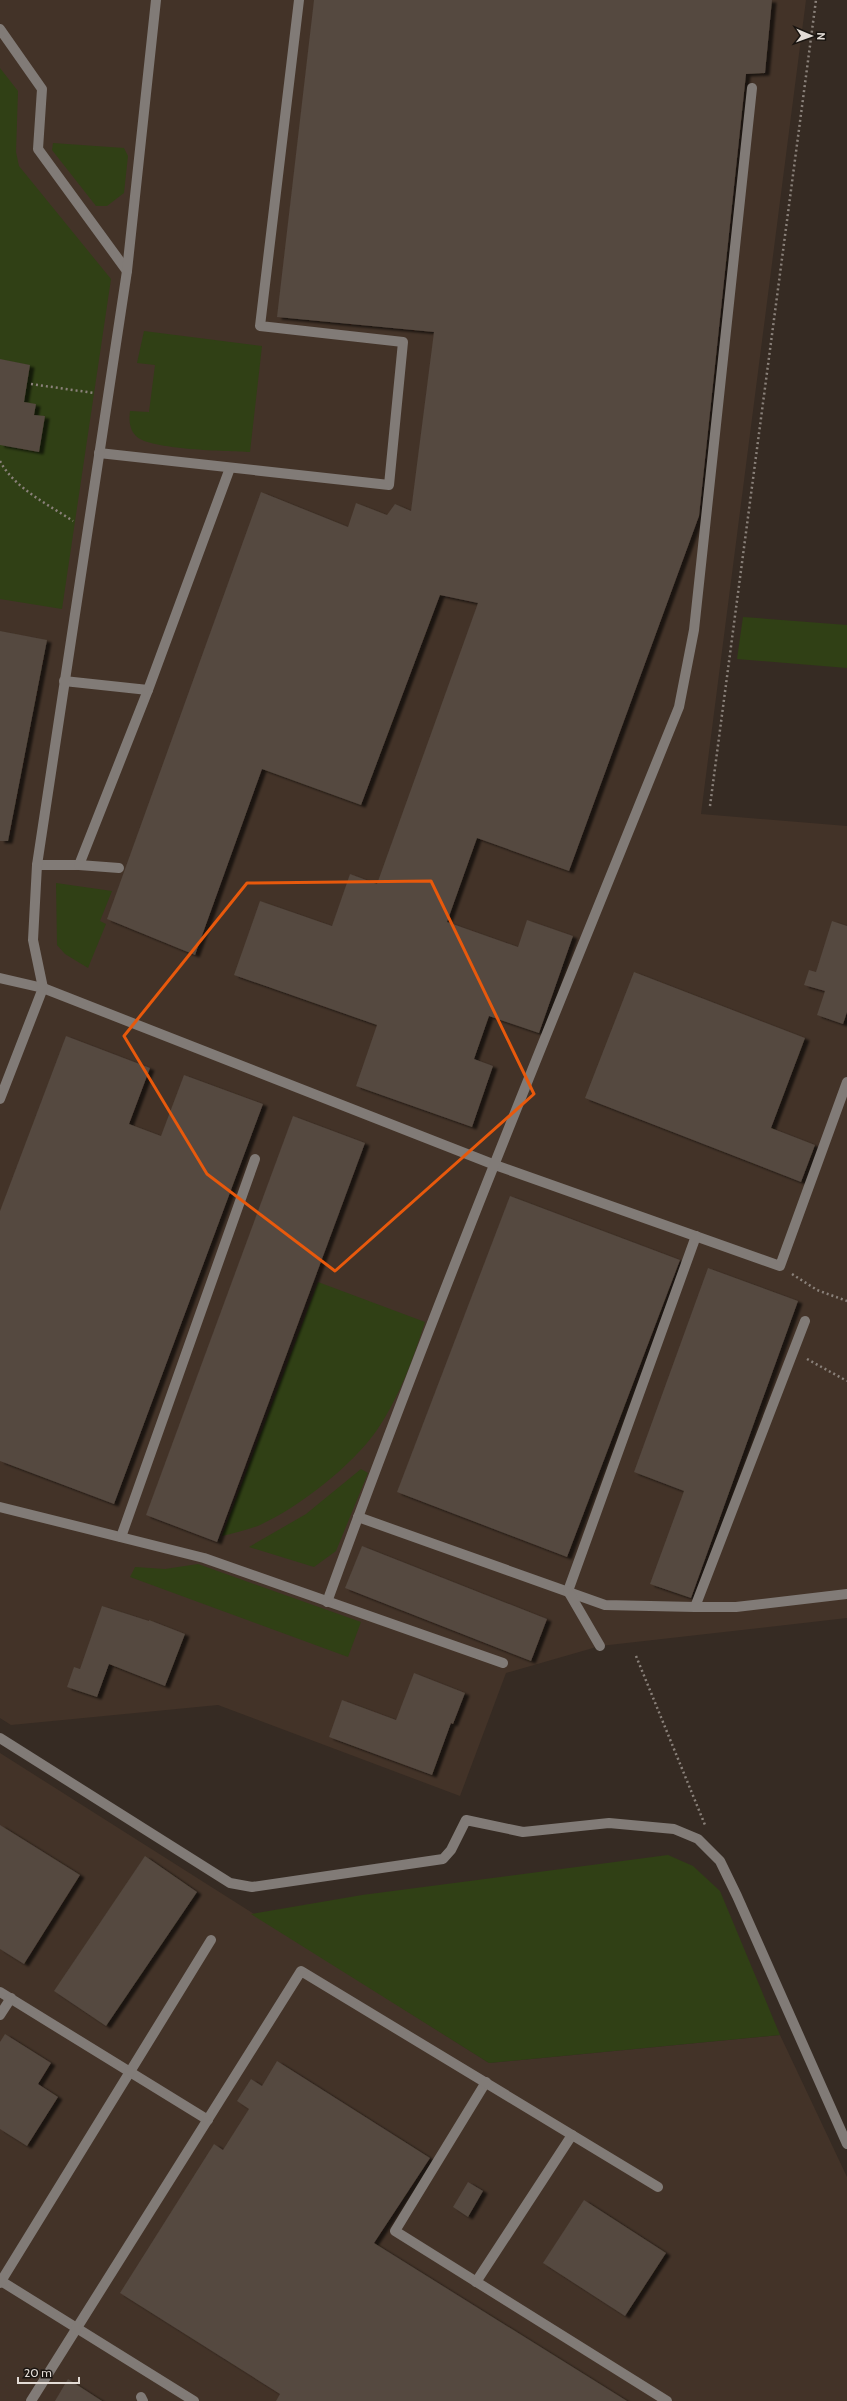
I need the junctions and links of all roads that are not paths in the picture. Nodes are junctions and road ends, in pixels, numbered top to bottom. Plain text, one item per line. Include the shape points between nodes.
1 (156, 0) edge
2 (300, 0) edge
3 (0, 29) edge
4 (752, 88) dead end
5 (127, 271) junction
6 (100, 453) junction
7 (230, 468) junction
8 (64, 681) junction
9 (148, 690) junction
10 (37, 865) junction
11 (79, 865) junction
12 (119, 868) dead end
13 (0, 978) edge
14 (43, 988) junction
15 (847, 1082) edge
16 (0, 1099) edge
17 (255, 1159) dead end
18 (495, 1165) junction
19 (696, 1236) junction
20 (805, 1321) dead end
21 (0, 1507) edge
22 (358, 1517) junction
23 (121, 1537) junction
24 (568, 1591) junction
25 (847, 1594) edge
26 (327, 1602) junction
27 (695, 1607) junction
28 (600, 1646) dead end
29 (503, 1663) dead end
30 (0, 1738) edge
31 (211, 1940) dead end
32 (0, 1992) edge
33 (11, 1998) junction
34 (0, 2015) edge
35 (130, 2072) junction
36 (486, 2082) junction
37 (208, 2120) junction
38 (572, 2135) junction
39 (847, 2144) edge
40 (658, 2187) dead end
41 (2, 2276) edge
42 (476, 2282) junction
43 (77, 2329) junction
44 (31, 2401) edge
45 (194, 2401) edge
46 (667, 2401) edge

1 - 5 lane
2 - 7 lane via 260,326 403,342 389,485
3 - 5 lane via 42,89 38,149
4 - 18 lane via 694,630 679,707
5 - 6 lane
6 - 7 lane
6 - 8 lane
7 - 9 lane
8 - 9 lane
8 - 10 lane
9 - 11 lane
10 - 11 lane
10 - 14 lane via 33,940
11 - 12 lane
13 - 14 lane
14 - 16 lane
14 - 18 lane
15 - 19 lane via 780,1266
17 - 23 lane
18 - 19 lane
18 - 22 lane
19 - 24 lane
20 - 27 lane
21 - 23 lane
22 - 24 lane
22 - 26 lane
23 - 26 lane via 204,1558
24 - 27 lane via 605,1604
24 - 28 lane
25 - 27 lane via 736,1607
26 - 29 lane
30 - 39 lane via 230,1883 252,1887 443,1859 451,1850 466,1820 523,1832 609,1823 630,1824 674,1829 698,1839 720,1861
31 - 35 lane
32 - 33 lane
33 - 34 lane
33 - 35 lane
35 - 37 lane
35 - 41 lane
36 - 37 lane via 301,1971
36 - 38 lane
36 - 42 lane via 395,2230
37 - 43 lane
38 - 40 lane
38 - 42 lane
41 - 43 lane
42 - 46 lane
43 - 44 lane
43 - 45 lane

